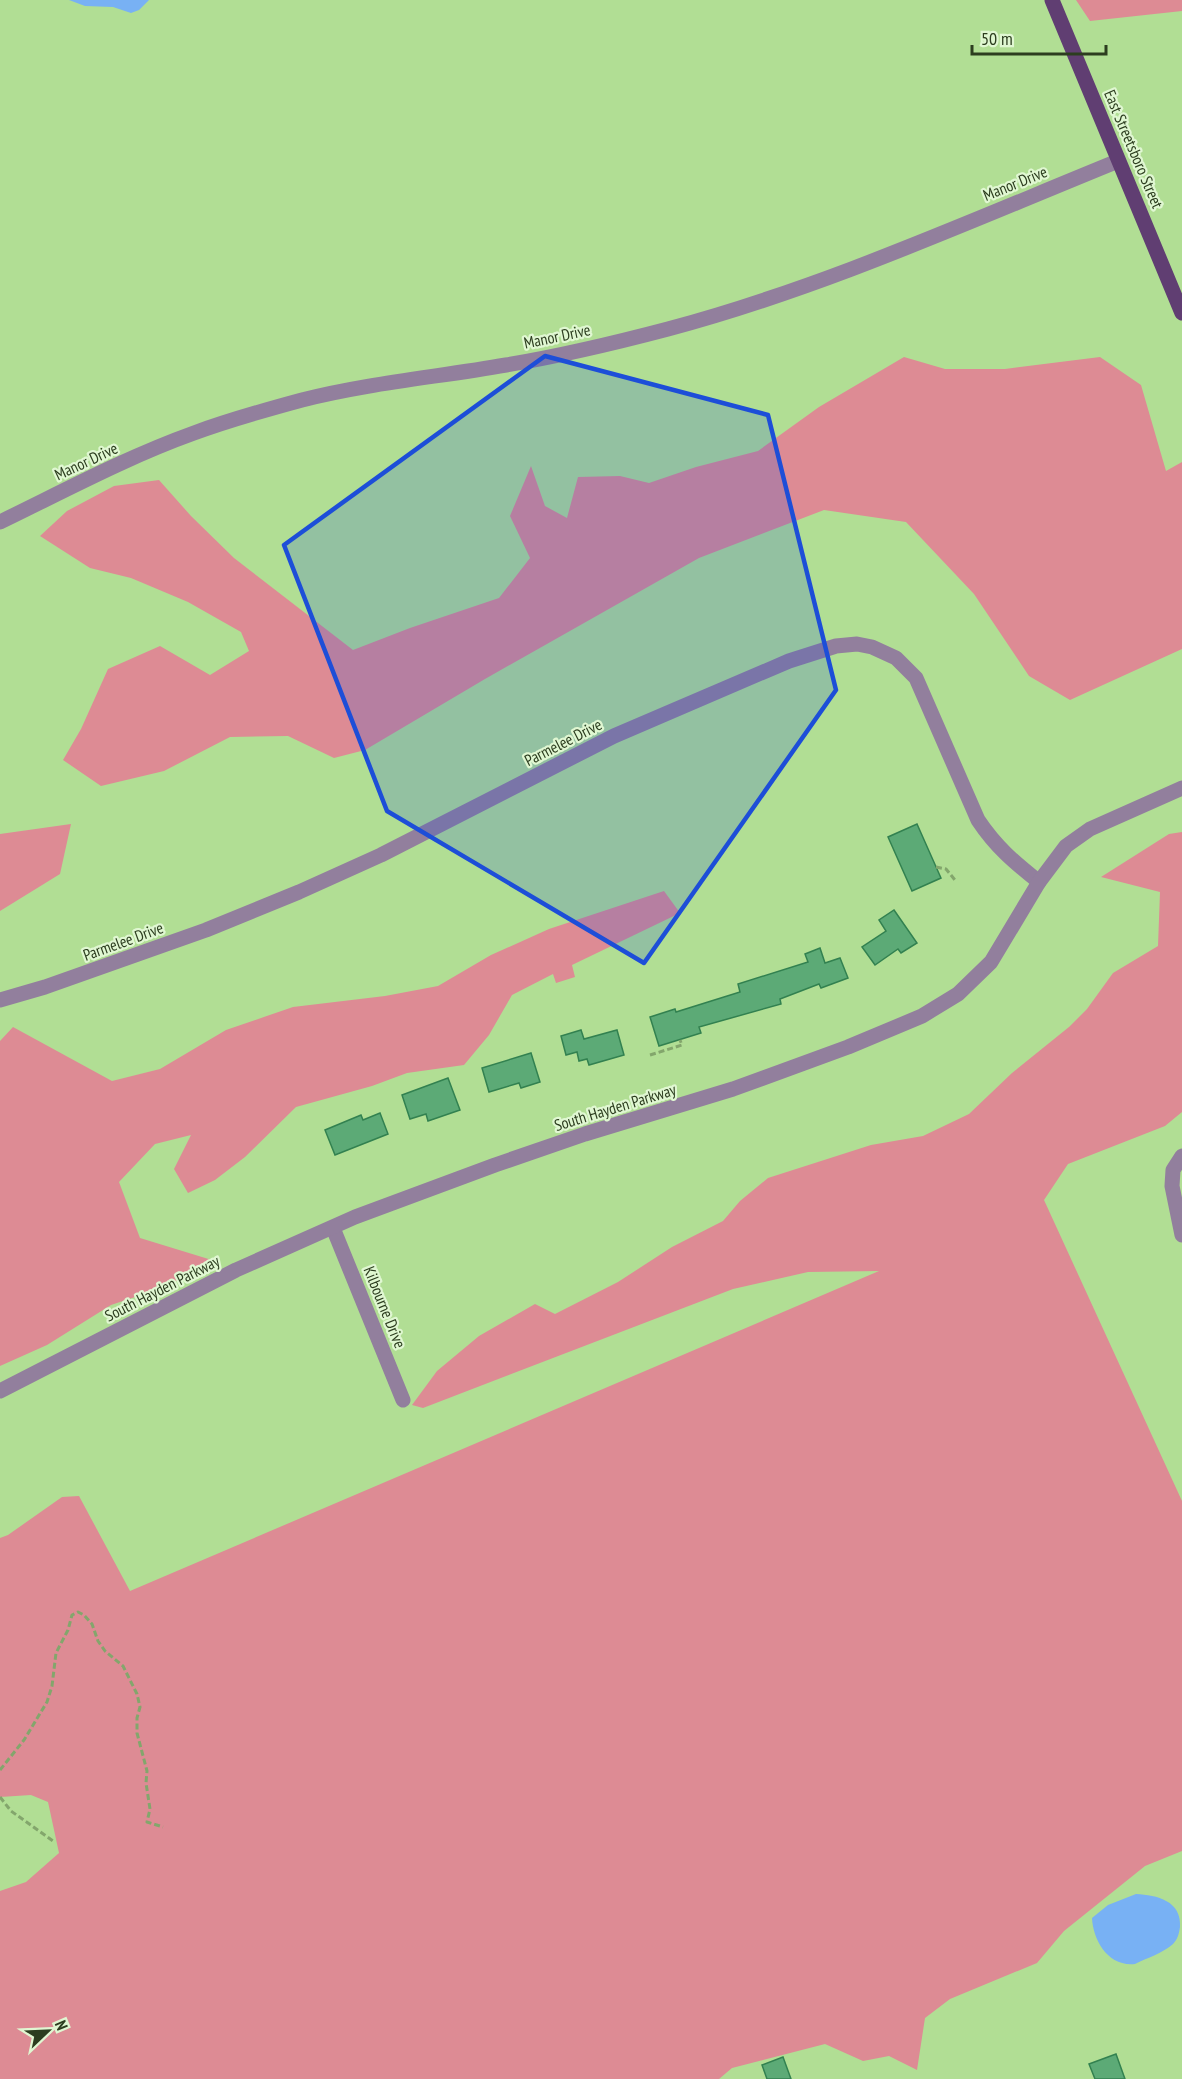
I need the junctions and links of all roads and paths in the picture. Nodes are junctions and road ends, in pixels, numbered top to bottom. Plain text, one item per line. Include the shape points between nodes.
1 (1052, 0) edge
2 (1118, 161) junction
3 (1182, 313) edge
4 (0, 522) edge
5 (1182, 788) edge
6 (936, 867) dead end
7 (955, 880) dead end
8 (1039, 882) junction
9 (0, 1000) edge
10 (680, 1040) dead end
11 (650, 1055) dead end
12 (1182, 1156) edge
13 (333, 1228) junction
14 (1182, 1235) edge
15 (0, 1391) edge
16 (403, 1400) dead end
17 (0, 1770) edge
18 (0, 1797) edge
19 (163, 1827) dead end
20 (53, 1840) dead end

1 - 2 main road, East Streetsboro Street
2 - 3 main road, East Streetsboro Street
2 - 4 street, Manor Drive via 853,268 670,329 508,365 385,382 242,417 123,463
5 - 8 street, South Hayden Parkway via 1090,829 1066,846
6 - 7 path via 946,869
8 - 9 street, Parmelee Drive via 1003,853 978,820 916,678 896,658 872,647 837,645 789,661 614,736 381,855 298,892 195,934
8 - 13 street, South Hayden Parkway via 991,962 958,994 922,1017 733,1089 451,1180
10 - 11 path via 682,1045
12 - 14 street via 1173,1170 1172,1186
13 - 15 street, South Hayden Parkway via 236,1269
13 - 16 street, Kilbourne Drive
17 - 19 path via 24,1740 46,1702 56,1653 69,1619 78,1612 92,1624 105,1651 123,1666 137,1694 137,1733 147,1771 150,1809 147,1822
18 - 20 path via 11,1811

